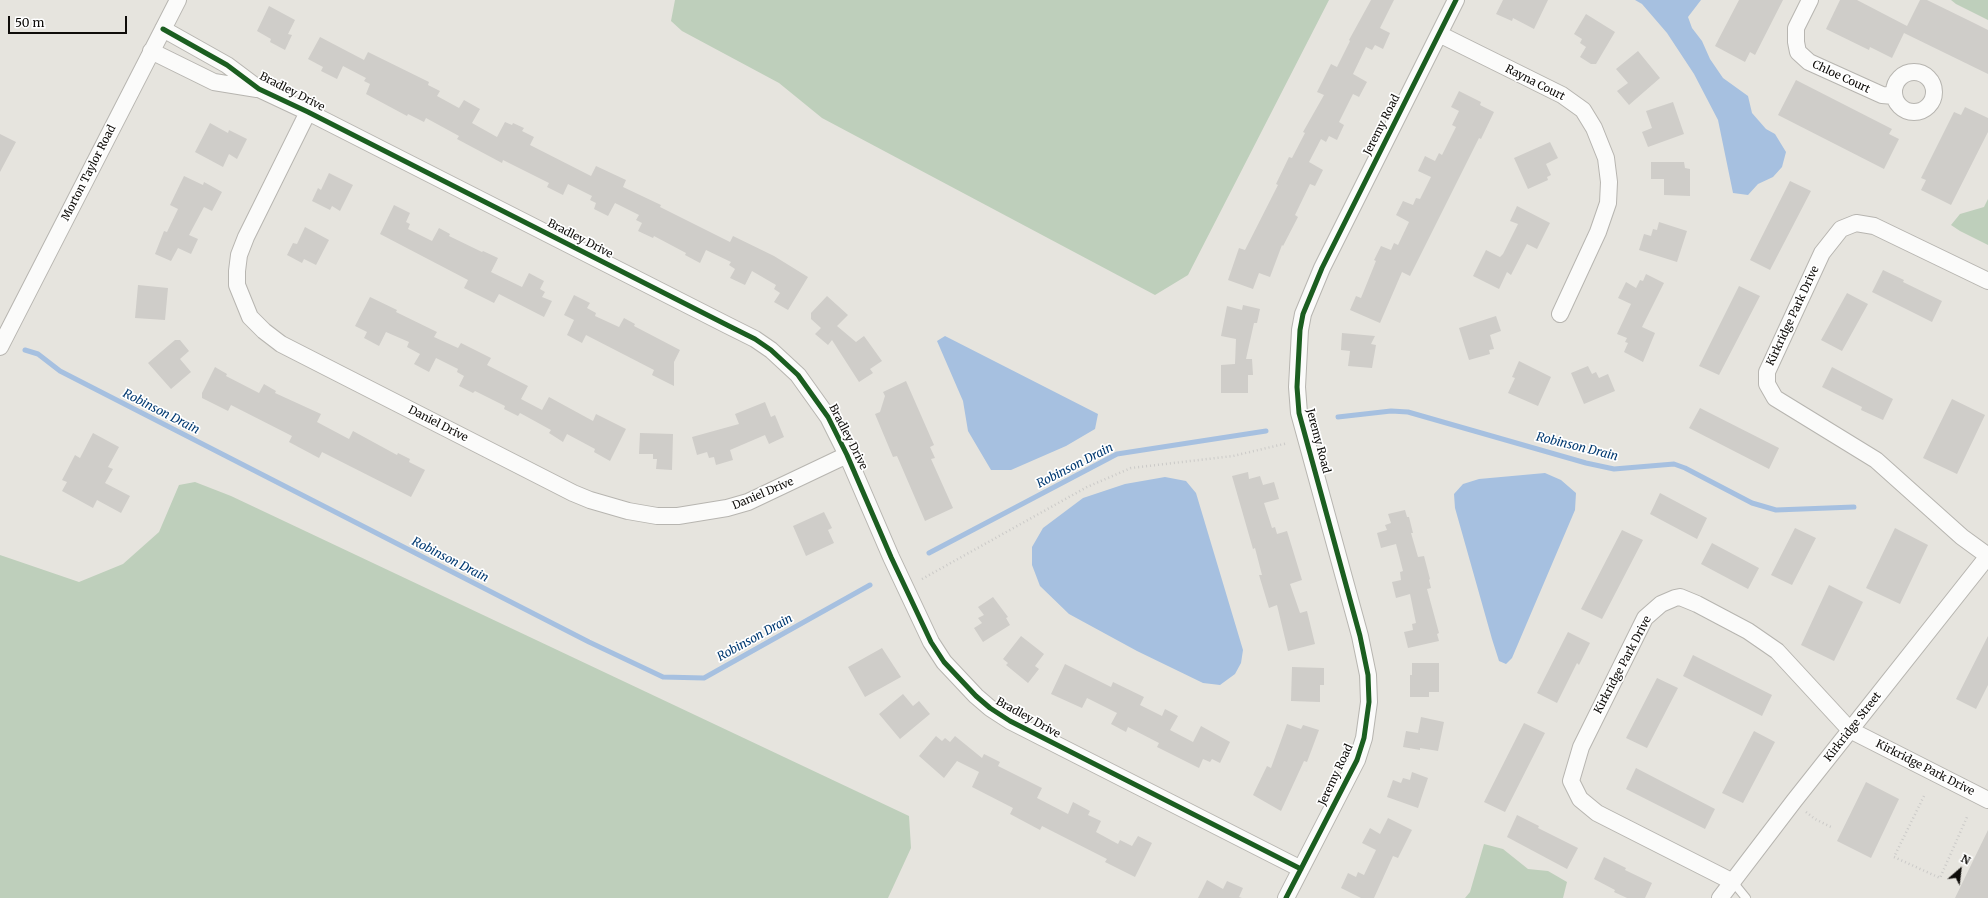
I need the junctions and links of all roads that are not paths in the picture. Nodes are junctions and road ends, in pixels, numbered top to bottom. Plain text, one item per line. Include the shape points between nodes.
1 (178, 0) edge
2 (1456, 0) edge
3 (1810, 0) edge
4 (163, 29) junction
5 (1439, 34) junction
6 (151, 51) junction
7 (259, 89) junction
8 (1894, 96) dead end
9 (308, 112) junction
10 (1988, 281) edge
11 (1560, 314) dead end
12 (2, 339) edge
13 (847, 455) junction
14 (1988, 556) edge
15 (1850, 730) junction
16 (1988, 800) edge
17 (1301, 869) junction
18 (1733, 882) junction
19 (1286, 898) edge
20 (1720, 898) edge
21 (1746, 898) edge

1 - 4 street, Morton Taylor Road
2 - 5 street, Jeremy Road
3 - 8 street, Chloe Court via 1796,28 1798,52 1809,62 1882,96
4 - 6 street, Morton Taylor Road
4 - 7 street, Bradley Drive via 227,65
5 - 11 street, Rayna Court via 1562,95 1583,110 1596,133 1606,158 1610,189 1608,203 1598,232
5 - 17 street, Jeremy Road via 1322,268 1300,330 1297,380 1299,413 1360,636 1368,674 1369,702 1364,738 1357,760
6 - 7 street, Bradley Drive via 214,82
6 - 12 street, Morton Taylor Road
7 - 9 street, Bradley Drive
9 - 13 street, Bradley Drive via 755,339 798,375 811,391 828,417
9 - 13 street, Daniel Drive via 246,237 237,271 237,285 250,316 281,344 573,493 628,512 678,516 727,508 748,502
10 - 14 street, Kirkridge Park Drive via 1874,226 1856,223 1841,229 1822,253 1767,372 1767,384 1775,398 1876,460 1962,537
13 - 17 street, Bradley Drive via 931,642 944,662 976,696 1010,721
14 - 15 street, Kirkridge Street
15 - 16 street, Kirkridge Park Drive
15 - 18 street, Kirkridge Street
15 - 18 street, Kirkridge Park Drive via 1777,651 1748,631 1698,604 1680,598 1661,604 1645,618 1581,747 1571,782 1580,799 1597,813
17 - 19 street, Jeremy Road
18 - 20 street, Kirkridge Street
18 - 21 lane

